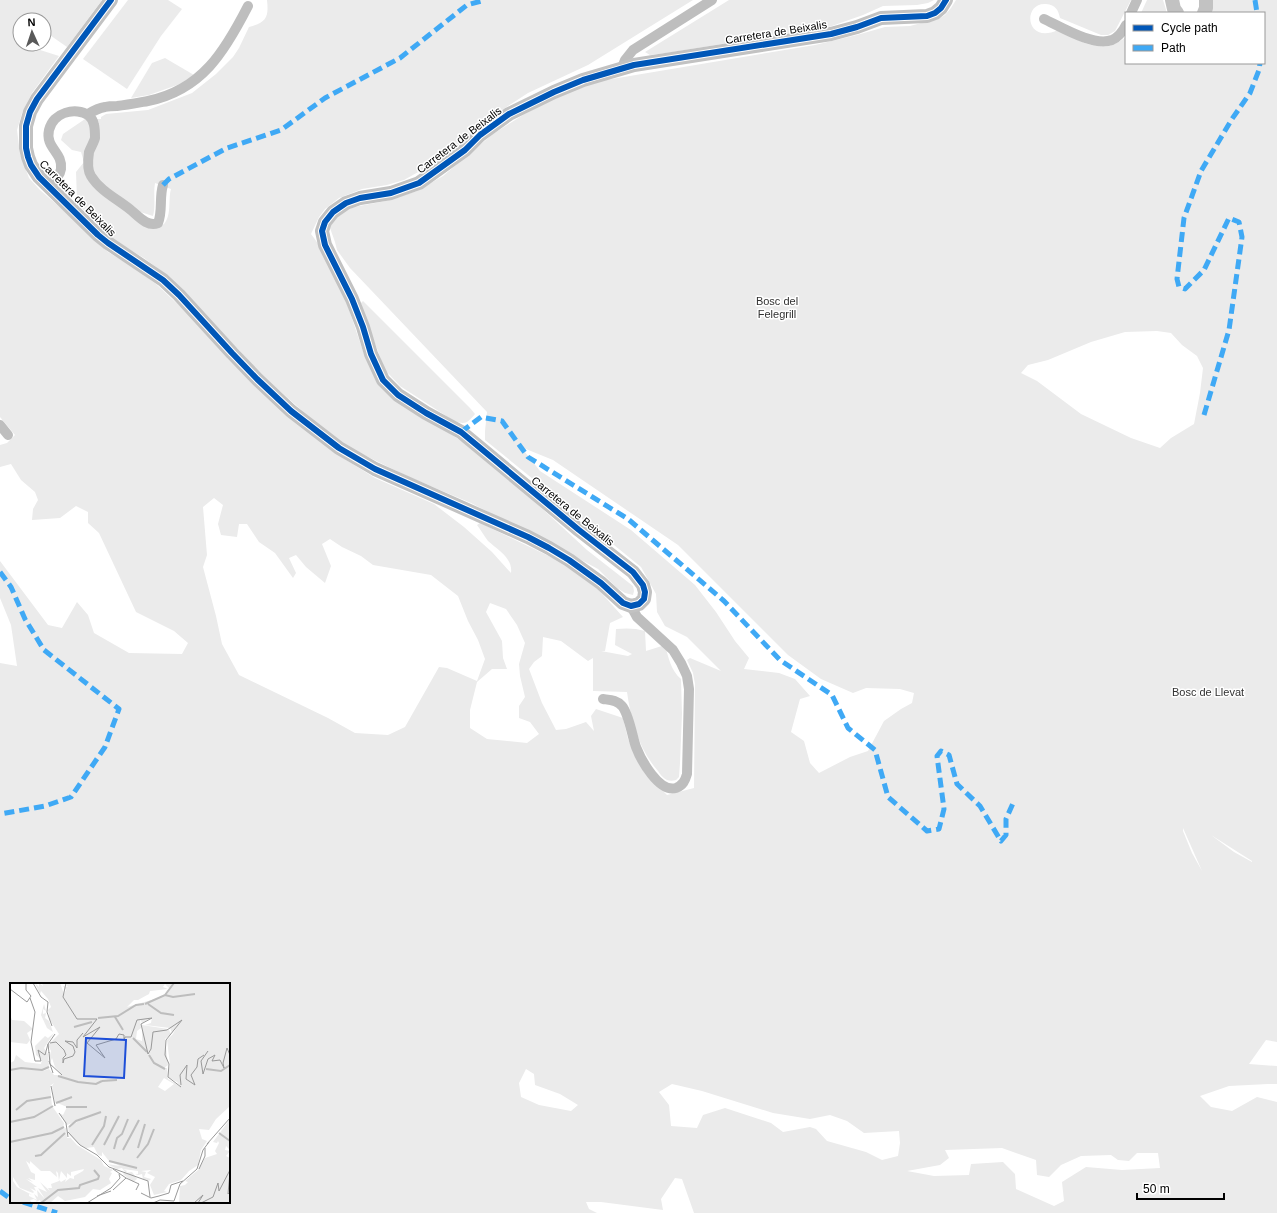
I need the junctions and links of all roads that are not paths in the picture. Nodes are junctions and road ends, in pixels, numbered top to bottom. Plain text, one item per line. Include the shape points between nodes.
1 (111, 0) edge
2 (712, 0) edge
3 (946, 0) edge
4 (1137, 0) edge
5 (1172, 0) edge
6 (1206, 0) edge
7 (248, 6) dead end
8 (1131, 12) edge
9 (1176, 12) edge
10 (1204, 12) edge
11 (1044, 19) dead end
12 (1125, 26) edge
13 (622, 68) junction
14 (88, 114) junction
15 (163, 185) dead end
16 (49, 186) junction
17 (0, 425) edge
18 (8, 435) dead end
19 (631, 606) junction
20 (602, 699) dead end

1 - 16 main road, Carretera de Beixalis via 36,99 30,112 26,126 28,157 31,165
2 - 13 street via 633,50
3 - 13 main road, Carretera de Beixalis via 941,8 927,16 881,18 831,34
4 - 8 street
5 - 9 main road
6 - 10 main road
7 - 14 street via 230,40 214,61 200,77 186,87 151,100 105,106
11 - 12 street via 1081,36 1101,41 1111,41
13 - 19 main road, Carretera de Beixalis via 583,80 509,114 419,183 391,193 360,198 332,212 322,231 325,245 352,299 383,380 398,395 461,432 633,572 645,592 644,599 639,604
14 - 15 street via 94,125 95,137 89,152 88,167 90,175 102,189 139,218 153,225 161,216
14 - 16 street via 74,112 61,114 54,119 48,135 49,144 59,157 61,170
16 - 19 main road, Carretera de Beixalis via 98,235 163,280 257,379 291,411 339,448 375,469 549,548 601,583 623,603
17 - 18 street
19 - 20 street via 637,617 673,650 687,676 689,714 685,782 673,789 665,787 656,779 636,748 623,707 615,701

